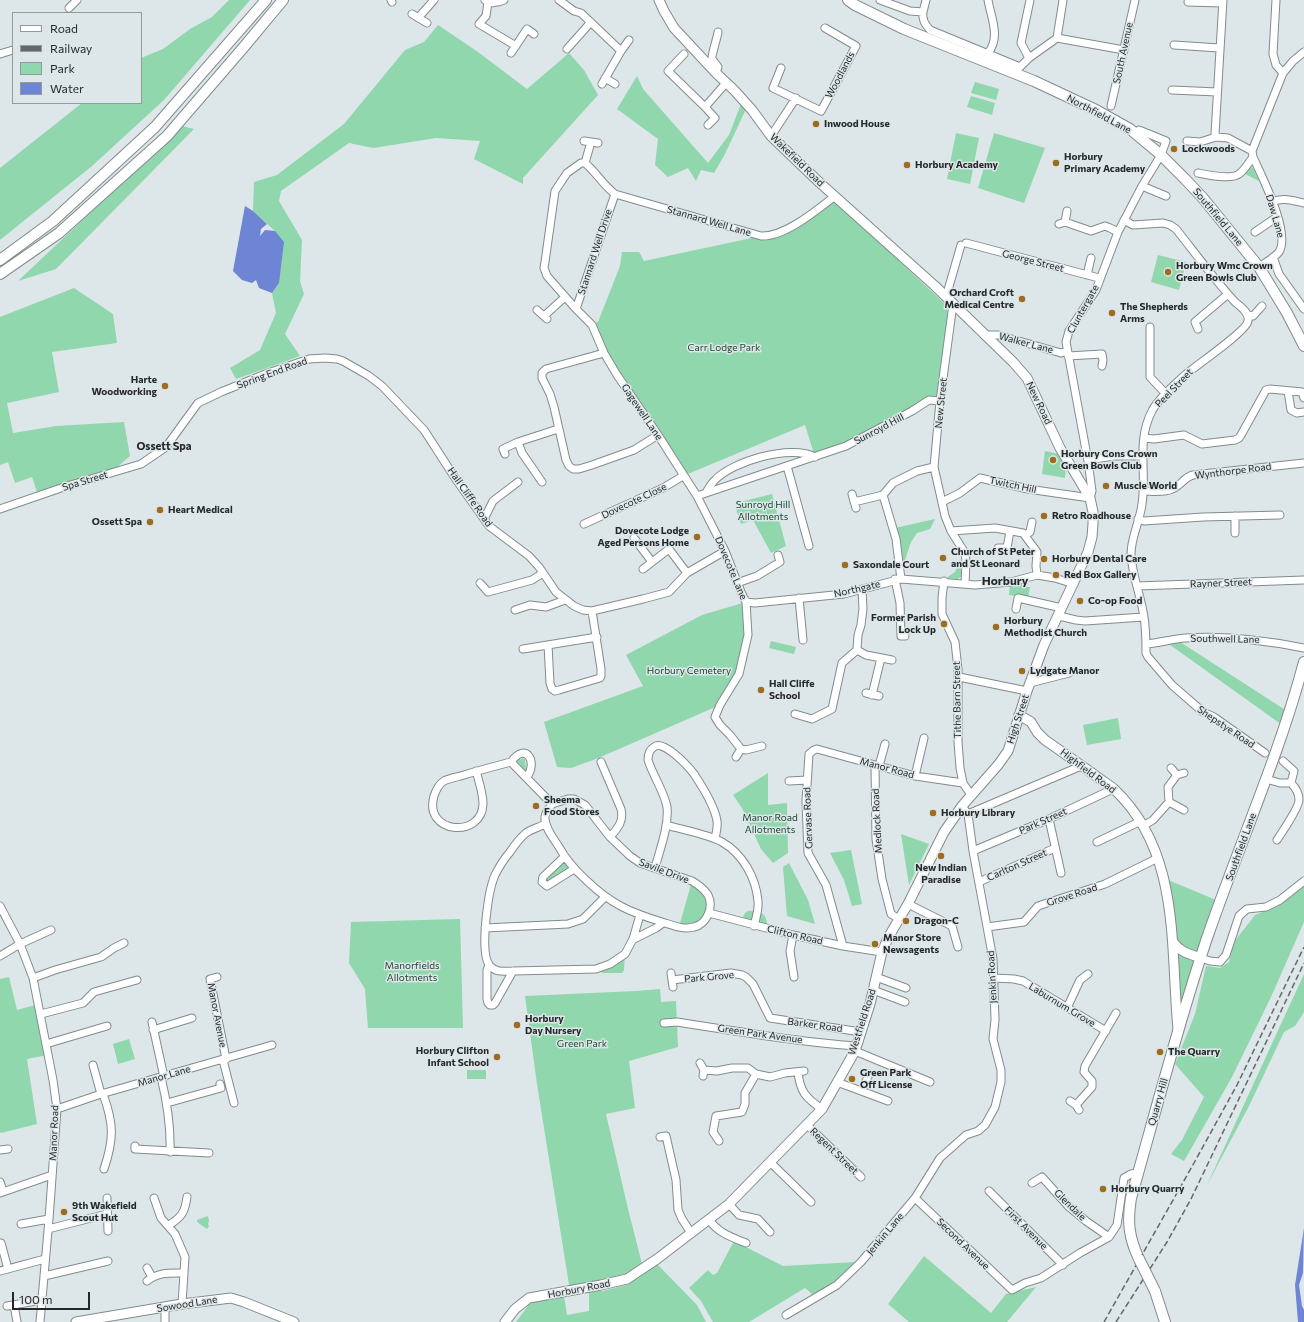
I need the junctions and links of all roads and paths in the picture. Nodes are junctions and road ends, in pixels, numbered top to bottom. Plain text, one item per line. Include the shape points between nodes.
1 (77, 0) edge
2 (266, 0) edge
3 (283, 0) edge
4 (434, 0) edge
5 (504, 0) edge
6 (560, 0) edge
7 (659, 0) edge
8 (848, 0) edge
9 (880, 0) edge
10 (926, 0) edge
11 (988, 0) edge
12 (1030, 0) edge
13 (1063, 0) edge
14 (1135, 0) edge
15 (1276, 0) edge
16 (486, 1) edge
17 (1223, 1) edge
18 (1188, 2) dead end
19 (68, 8) dead end
20 (923, 12) junction
21 (591, 22) junction
22 (428, 23) dead end
23 (825, 28) dead end
24 (718, 32) dead end
25 (534, 34) dead end
26 (1057, 38) junction
27 (629, 40) dead end
28 (1174, 45) dead end
29 (516, 46) junction
30 (1219, 48) junction
31 (567, 49) dead end
32 (12, 50) edge
33 (1124, 50) junction
34 (621, 51) junction
35 (1304, 52) edge
36 (511, 53) dead end
37 (988, 53) junction
38 (0, 54) edge
39 (684, 54) dead end
40 (1029, 58) junction
41 (1017, 70) junction
42 (781, 72) dead end
43 (716, 73) junction
44 (1283, 73) junction
45 (726, 83) junction
46 (615, 84) dead end
47 (1172, 90) dead end
48 (1217, 92) junction
49 (796, 98) junction
50 (1111, 106) dead end
51 (705, 107) junction
52 (708, 125) dead end
53 (1139, 130) dead end
54 (771, 136) junction
55 (1216, 138) junction
56 (1187, 141) dead end
57 (591, 142) dead end
58 (1253, 154) junction
59 (1162, 155) junction
60 (585, 163) junction
61 (1198, 173) dead end
62 (1142, 186) junction
63 (614, 194) junction
64 (835, 196) junction
65 (1166, 196) dead end
66 (1272, 202) junction
67 (1304, 205) edge
68 (1067, 211) dead end
69 (1277, 217) junction
70 (1124, 220) junction
71 (1118, 232) junction
72 (1255, 232) dead end
73 (1273, 257) junction
74 (1091, 258) dead end
75 (0, 260) edge
76 (1259, 267) junction
77 (0, 274) edge
78 (1087, 275) junction
79 (1099, 278) junction
80 (1228, 294) junction
81 (946, 296) junction
82 (565, 297) junction
83 (953, 304) junction
84 (1262, 306) dead end
85 (1304, 309) edge
86 (537, 310) dead end
87 (576, 310) junction
88 (1248, 316) junction
89 (1150, 327) dead end
90 (1198, 330) dead end
91 (984, 335) junction
92 (1304, 346) edge
93 (604, 354) junction
94 (1067, 354) junction
95 (1102, 366) dead end
96 (1288, 391) junction
97 (1166, 394) junction
98 (1304, 398) edge
99 (940, 400) junction
100 (1304, 412) edge
101 (558, 429) junction
102 (424, 430) joint
103 (658, 435) junction
104 (1144, 438) junction
105 (518, 442) junction
106 (166, 447) joint
107 (505, 454) dead end
108 (1142, 456) junction
109 (815, 457) junction
110 (1088, 460) junction
111 (1304, 463) edge
112 (787, 466) junction
113 (934, 467) junction
114 (683, 476) junction
115 (518, 482) dead end
116 (542, 482) dead end
117 (707, 491) junction
118 (1144, 491) junction
119 (852, 494) dead end
120 (882, 495) junction
121 (697, 496) junction
122 (1090, 498) junction
123 (942, 502) junction
124 (0, 509) edge
125 (1276, 514) dead end
126 (1235, 516) junction
127 (484, 519) junction
128 (1138, 519) junction
129 (1032, 522) dead end
130 (584, 524) dead end
131 (951, 530) junction
132 (1010, 531) junction
133 (1235, 533) dead end
134 (1025, 536) junction
135 (634, 538) dead end
136 (809, 546) dead end
137 (998, 548) dead end
138 (725, 551) junction
139 (778, 555) dead end
140 (652, 562) junction
141 (643, 569) dead end
142 (543, 573) junction
143 (687, 573) junction
144 (1037, 575) junction
145 (898, 579) junction
146 (1304, 580) edge
147 (944, 581) junction
148 (480, 583) dead end
149 (737, 583) junction
150 (965, 584) junction
151 (1074, 584) junction
152 (1137, 586) junction
153 (862, 589) junction
154 (799, 598) junction
155 (566, 600) junction
156 (746, 602) junction
157 (1016, 609) dead end
158 (515, 610) dead end
159 (1058, 610) junction
160 (592, 611) junction
161 (1144, 617) junction
162 (905, 636) dead end
163 (597, 637) junction
164 (803, 640) dead end
165 (1146, 644) junction
166 (548, 645) junction
167 (1304, 648) edge
168 (522, 649) dead end
169 (857, 650) junction
170 (881, 658) junction
171 (892, 660) dead end
172 (834, 661) dead end
173 (842, 663) junction
174 (1304, 664) edge
175 (1069, 673) dead end
176 (959, 677) junction
177 (1029, 687) junction
178 (872, 695) dead end
179 (795, 714) dead end
180 (804, 716) junction
181 (1019, 716) junction
182 (802, 724) dead end
183 (924, 738) dead end
184 (885, 744) dead end
185 (762, 746) dead end
186 (741, 749) junction
187 (812, 751) joint
188 (1265, 753) dead end
189 (736, 757) dead end
190 (1283, 761) dead end
191 (511, 762) junction
192 (600, 762) dead end
193 (877, 766) junction
194 (1081, 766) junction
195 (1171, 768) dead end
196 (476, 772) junction
197 (1184, 773) dead end
198 (1177, 775) junction
199 (915, 776) junction
200 (528, 778) junction
201 (1266, 779) junction
202 (807, 780) junction
203 (789, 781) dead end
204 (963, 783) junction
205 (1291, 783) junction
206 (1113, 789) junction
207 (972, 795) junction
208 (1170, 802) junction
209 (552, 804) junction
210 (962, 806) junction
211 (1184, 810) dead end
212 (968, 814) junction
213 (1049, 819) junction
214 (546, 824) junction
215 (666, 824) junction
216 (1142, 824) junction
217 (610, 837) junction
218 (715, 839) junction
219 (1277, 840) dead end
220 (1097, 842) dead end
221 (1055, 848) junction
222 (973, 851) junction
223 (564, 857) junction
224 (1158, 858) junction
225 (655, 868) junction
226 (574, 869) junction
227 (1061, 873) dead end
228 (1304, 881) edge
229 (979, 882) junction
230 (605, 897) junction
231 (908, 904) junction
232 (0, 906) edge
233 (709, 913) junction
234 (640, 915) junction
235 (899, 919) junction
236 (663, 922) junction
237 (754, 926) junction
238 (988, 927) junction
239 (485, 928) junction
240 (51, 930) dead end
241 (793, 935) junction
242 (634, 939) junction
243 (1174, 942) junction
244 (124, 943) dead end
245 (20, 944) junction
246 (843, 946) junction
247 (958, 947) dead end
248 (882, 952) junction
249 (0, 956) edge
250 (1201, 958) junction
251 (489, 965) junction
252 (513, 972) junction
253 (1088, 974) dead end
254 (217, 977) dead end
255 (794, 977) dead end
256 (876, 977) junction
257 (33, 978) junction
258 (994, 978) junction
259 (137, 980) dead end
260 (672, 980) dead end
261 (906, 988) dead end
262 (873, 990) junction
263 (904, 1002) dead end
264 (1067, 1008) junction
265 (184, 1012) dead end
266 (1116, 1013) dead end
267 (41, 1014) junction
268 (770, 1018) joint
269 (664, 1023) dead end
270 (107, 1026) dead end
271 (1106, 1031) junction
272 (861, 1032) junction
273 (1178, 1032) junction
274 (46, 1044) junction
275 (272, 1045) dead end
276 (855, 1048) junction
277 (224, 1059) junction
278 (700, 1062) dead end
279 (93, 1065) dead end
280 (756, 1074) junction
281 (869, 1074) dead end
282 (162, 1077) junction
283 (837, 1082) junction
284 (930, 1082) dead end
285 (220, 1084) dead end
286 (862, 1091) junction
287 (102, 1094) junction
288 (888, 1100) dead end
289 (167, 1103) junction
290 (234, 1103) dead end
291 (1075, 1105) dead end
292 (57, 1109) junction
293 (822, 1109) junction
294 (742, 1112) junction
295 (748, 1117) dead end
296 (807, 1125) junction
297 (966, 1135) joint
298 (660, 1137) dead end
299 (719, 1141) dead end
300 (135, 1146) dead end
301 (8, 1149) dead end
302 (0, 1150) edge
303 (170, 1152) junction
304 (209, 1153) dead end
305 (770, 1162) junction
306 (104, 1169) dead end
307 (1138, 1173) junction
308 (52, 1175) junction
309 (861, 1177) dead end
310 (0, 1182) edge
311 (1032, 1183) dead end
312 (989, 1190) dead end
313 (1, 1192) edge
314 (187, 1197) dead end
315 (107, 1198) dead end
316 (154, 1198) dead end
317 (915, 1198) junction
318 (811, 1202) dead end
319 (729, 1204) junction
320 (107, 1214) junction
321 (49, 1219) junction
322 (709, 1219) junction
323 (21, 1224) dead end
324 (169, 1225) junction
325 (48, 1229) junction
326 (770, 1229) dead end
327 (108, 1232) dead end
328 (691, 1233) junction
329 (1109, 1237) junction
330 (0, 1243) edge
331 (746, 1243) dead end
332 (45, 1259) junction
333 (657, 1259) joint
334 (108, 1261) dead end
335 (1063, 1264) junction
336 (147, 1268) dead end
337 (8, 1269) junction
338 (0, 1271) edge
339 (183, 1273) junction
340 (44, 1276) junction
341 (42, 1300) junction
342 (182, 1304) junction
343 (165, 1307) junction
344 (786, 1315) dead end
345 (17, 1322) edge
346 (40, 1322) edge
347 (76, 1322) edge
348 (166, 1322) edge
349 (294, 1322) edge
350 (505, 1322) edge
351 (1165, 1322) edge

1 - 19 street
2 - 75 highway via 155,128 53,221
3 - 77 highway via 167,136 59,233
4 - 22 street via 415,16
5 - 16 street
6 - 21 street
7 - 43 main road, Wakefield Road via 674,28
8 - 41 highway, Northfield Lane via 904,30
9 - 20 street via 910,11
10 - 20 street
11 - 37 street via 995,33 992,48
12 - 40 street via 1021,43
13 - 26 street
14 - 33 street, South Avenue
15 - 44 street via 1273,54 1276,65
16 - 29 street via 486,16 479,24
17 - 18 street
17 - 30 street
20 - 37 street, Northfield Lane via 925,25 930,30
21 - 31 street
21 - 34 street
23 - 49 street, Woodlands via 856,46 821,111
24 - 43 street via 711,55 718,68
25 - 29 street via 527,29
26 - 33 street
26 - 40 street
27 - 34 street
28 - 30 street
29 - 36 street
30 - 48 street
32 - 38 street
33 - 50 street, South Avenue
34 - 46 street via 604,81
35 - 44 street
37 - 41 street, Northfield Lane
39 - 51 street via 668,71
40 - 41 street
41 - 59 highway, Northfield Lane via 1130,129
42 - 49 street, Woodlands via 773,88
43 - 45 main road, Wakefield Road
44 - 58 street
45 - 51 street
45 - 54 main road, Wakefield Road via 752,110
47 - 48 street
48 - 55 street
49 - 54 street
51 - 52 street via 715,118
53 - 59 street, Northfield Lane via 1166,141
54 - 64 main road, Wakefield Road
55 - 56 street via 1200,142
55 - 58 street via 1228,138
57 - 60 street
58 - 61 street via 1239,174 1234,176
58 - 66 street, Daw Lane
59 - 62 street, Cluntergate
59 - 76 highway, Southfield Lane via 1202,197
60 - 63 street
60 - 82 street via 567,173 555,191 544,268 547,276
62 - 65 street
62 - 70 street, Cluntergate
63 - 64 street, Stannard Well Lane via 761,236 769,236 803,221
63 - 87 street, Stannard Well Drive
64 - 81 main road, Wakefield Road
66 - 67 street via 1292,200
66 - 69 street, Daw Lane
68 - 71 street via 1062,223 1091,231 1105,226
69 - 72 street
69 - 73 street, Daw Lane via 1283,242 1279,252
70 - 71 street, Cluntergate
70 - 80 street via 1133,225 1163,223 1176,229
71 - 79 street, Cluntergate
73 - 76 street, Daw Lane
73 - 85 street via 1279,274
74 - 78 street
76 - 92 highway, Southfield Lane via 1288,313
78 - 79 street, George Street
78 - 81 street, George Street via 964,244
79 - 94 street, Cluntergate via 1090,301 1069,331 1066,342
80 - 88 street
80 - 90 street via 1195,322
81 - 83 main road, Wakefield Road
82 - 86 street via 545,317
82 - 87 street
83 - 91 main road, New Road
83 - 99 street, New Street
84 - 88 street, Peel Street via 1253,316
87 - 93 street, Gagewell Lane via 592,327
88 - 97 street, Peel Street via 1248,323 1235,336 1184,376
89 - 97 street via 1153,362 1150,377
91 - 94 street, Walker Lane via 998,335
91 - 122 main road, New Road via 1027,378 1060,448
93 - 101 street via 546,369 542,373 554,406
93 - 103 street, Gagewell Lane
94 - 95 street, Walker Lane via 1104,353
94 - 110 street, Cluntergate
96 - 98 street via 1302,392
96 - 100 street via 1291,410 1297,413
96 - 104 street via 1266,390 1241,435 1235,440 1202,444 1184,435
97 - 104 street, Peel Street via 1152,411
99 - 109 street, Sunroyd Hill via 929,400 846,446
99 - 113 street, New Street
101 - 103 street via 566,460 573,469 629,452
101 - 105 street
102 - 106 street, Spring End Road via 369,376 343,361 320,358 309,359 268,373 198,403
102 - 127 street, Hall Cliffe Road
103 - 114 street, Gagewell Lane
104 - 108 street, Peel Street
105 - 107 street via 503,449
105 - 116 street via 522,453
106 - 124 street, Spa Street via 141,464
108 - 110 street via 1114,456
108 - 118 street, Peel Street
109 - 112 street, Sunroyd Hill
109 - 117 street, Sunroyd Hill via 795,452 750,460 714,480
110 - 122 street, Cluntergate via 1092,491
111 - 118 street, Wynthorpe Road via 1187,477 1172,489
112 - 117 street, Sunroyd Hill
112 - 136 street
113 - 120 street via 917,471 893,483
113 - 123 street, New Street
114 - 121 street, Gagewell Lane
114 - 130 street, Dovecote Close via 663,488
115 - 127 street via 493,501
117 - 121 street, Sunroyd Hill
118 - 128 street, Peel Street
119 - 120 street via 855,505
120 - 145 street via 896,539
121 - 138 street, Dovecote Lane
122 - 123 street, Twitch Hill via 1028,489 980,478 960,493
122 - 151 main road, High Street via 1093,512 1090,544
123 - 131 street, New Street
125 - 126 street
126 - 128 street via 1174,517 1144,521
126 - 133 street
127 - 142 street, Hall Cliffe Road via 489,526 528,556
128 - 152 street, Peel Street via 1131,553
129 - 134 street via 1030,532
131 - 132 street via 995,528
131 - 150 street, New Street via 964,553
132 - 134 street via 1023,533
132 - 137 street via 1007,548
134 - 144 street via 1038,552
135 - 140 street
138 - 143 street, Hall Cliffe Road
138 - 149 street, Dovecote Lane
139 - 149 street via 780,562 757,576
140 - 141 street
140 - 143 street via 669,549
142 - 148 street via 532,580 488,592
142 - 155 street, Hall Cliffe Road via 556,592
143 - 160 street, Hall Cliffe Road via 669,592
144 - 150 street, Northgate via 1006,582
144 - 151 street
145 - 147 street, Northgate
145 - 153 street, Northgate
145 - 162 street via 901,636
146 - 152 street, Rayner Street
147 - 150 street, Northgate
147 - 176 street, Tithe Barn Street via 942,614 955,642
149 - 156 street, Dovecote Lane
151 - 159 main road, High Street
152 - 161 street, Peel Street
153 - 154 street, Northgate via 844,594
153 - 169 street via 863,609
154 - 156 street, Northgate
154 - 164 street
155 - 158 street via 546,607 530,605
155 - 160 street, Hall Cliffe Road via 583,610
156 - 186 street, Dovecote Lane via 748,636 739,674 715,717
157 - 159 street via 1018,598
159 - 161 street via 1076,620 1085,621
159 - 177 main road, High Street
160 - 163 street
161 - 165 street, Peel Street
163 - 166 street
163 - 166 street via 601,676 555,691 550,687
165 - 167 street, Southwell Lane via 1209,637 1263,640
165 - 188 street, Shepstye Road via 1148,657 1172,685 1203,712
166 - 168 street
169 - 170 street
169 - 173 street
170 - 171 street
170 - 178 street
172 - 173 street
173 - 180 street via 832,709 812,719
174 - 201 highway, Southfield Lane via 1292,707
175 - 177 street
176 - 177 street
176 - 204 street, Tithe Barn Street via 958,742
177 - 181 main road, High Street
179 - 180 street
180 - 182 street
181 - 194 main road, Highfield Road via 1031,722 1045,740
181 - 207 main road, High Street via 1008,751
183 - 199 street
184 - 193 street, Medlock Road
185 - 186 street
186 - 189 street
187 - 193 street, Manor Road via 820,750
187 - 202 street, Gervase Road via 808,758
190 - 205 street via 1294,771
191 - 196 street
191 - 200 street
191 - 200 street via 520,753 526,753 532,767
192 - 217 street via 608,769 622,814 620,825
193 - 199 street, Manor Road
193 - 235 street, Medlock Road via 876,840 891,914
194 - 206 main road, Highfield Road
194 - 212 street
195 - 198 street
196 - 196 street via 443,782 438,787 432,803 434,812 445,825 462,828 470,825 481,813 482,796
197 - 198 street
198 - 208 street via 1168,787
199 - 204 street, Manor Road
200 - 209 street
201 - 205 street
201 - 250 highway, Southfield Lane
202 - 203 street, Gervase Road
202 - 246 street, Gervase Road via 808,853 826,885
204 - 207 street, Tithe Barn Street
205 - 219 street via 1296,788 1299,801
206 - 213 street, Park Street
206 - 216 main road, Highfield Road via 1129,805
207 - 210 main road, Westfield Road
208 - 211 street
208 - 216 street via 1153,820
209 - 214 street via 544,817
209 - 217 street, Savile Drive via 568,799 580,801 586,805
210 - 212 street, Jenkin Road
210 - 231 main road, Westfield Road via 944,832
212 - 222 street, Jenkin Road
213 - 221 street
213 - 222 street, Park Street
214 - 223 street
214 - 239 street via 527,832 502,864 491,891
215 - 218 street
215 - 218 street via 666,806 648,760 648,755 657,745 672,752 693,772 717,819
215 - 225 street
216 - 220 street via 1108,833
216 - 224 main road, Highfield Road
217 - 225 street, Savile Drive via 640,863
218 - 237 street via 737,854 754,881 758,911
221 - 227 street
221 - 229 street, Carlton Street
222 - 229 street, Jenkin Road
223 - 226 street
223 - 226 street via 543,876 543,884 547,886
224 - 238 street, Grove Road via 1105,884 1038,906 1024,922
224 - 243 main road, Quarry Hill via 1169,902
225 - 233 street, Savile Drive via 699,885 709,897
226 - 230 street
228 - 250 street via 1280,900 1266,907 1247,910 1239,916 1226,955 1220,962
229 - 238 street, Jenkin Road
230 - 234 street
230 - 239 street via 583,919 568,924
231 - 235 main road, Westfield Road
231 - 247 street via 952,926
232 - 245 street, Manor Road
233 - 236 street via 705,920 695,927 679,927
233 - 237 street, Clifton Road
234 - 236 street
234 - 242 street
235 - 248 main road, Westfield Road
236 - 242 street
237 - 241 street, Clifton Road
238 - 258 street, Jenkin Road
239 - 251 street via 486,960
240 - 245 street
241 - 246 street, Clifton Road
241 - 255 street via 790,951
242 - 252 street via 625,954 596,969
243 - 250 main road via 1178,949
243 - 273 main road, Quarry Hill
244 - 257 street via 101,957
245 - 249 street
245 - 257 street, Manor Road
246 - 248 street, Clifton Road
248 - 256 main road, Westfield Road
250 - 273 highway, Southfield Lane
251 - 252 street via 500,971
251 - 252 street via 487,999 490,1005 495,1003
253 - 264 street via 1080,980
254 - 277 street, Manor Avenue via 210,979
256 - 261 street
256 - 262 main road, Westfield Road
257 - 267 street, Manor Road
258 - 264 street, Laburnum Grove via 1023,981
258 - 297 street, Jenkin Road via 993,1039 1001,1070 1001,1082 995,1107 987,1121 978,1131
259 - 267 street via 94,992 83,1003
260 - 268 street, Park Grove via 731,973 742,975 753,984
262 - 263 street
262 - 272 main road, Westfield Road
264 - 271 street, Laburnum Grove
265 - 282 street via 189,1019 152,1026
266 - 271 street, Laburnum Grove
267 - 274 street, Manor Road
268 - 272 street, Barker Road
269 - 276 street, Green Park Avenue via 677,1022
270 - 274 street
271 - 291 street, Laburnum Grove via 1084,1066 1084,1072 1092,1081 1092,1087
272 - 276 main road, Westfield Road
273 - 307 highway, Quarry Hill
274 - 292 street, Manor Road
275 - 277 street, Manor Lane
276 - 283 main road, Westfield Road
276 - 284 street
277 - 282 street, Manor Lane
277 - 290 street
278 - 280 street via 703,1073 748,1068
279 - 287 street
280 - 293 street via 770,1077 801,1072 800,1087 803,1093
280 - 294 street via 745,1093
281 - 286 street
282 - 287 street, Manor Lane
282 - 289 street
283 - 286 street
283 - 293 main road, Westfield Road
285 - 289 street via 221,1088
286 - 288 street
287 - 292 street, Manor Lane
287 - 306 street via 111,1116 112,1126 110,1150
289 - 303 street
292 - 308 street, Manor Road
293 - 296 main road, Westfield Road
294 - 295 street
294 - 299 street via 716,1116 710,1132
296 - 305 main road, Westfield Road
296 - 309 street, Regent Street
297 - 317 street, Jenkin Lane via 940,1158
298 - 328 street via 666,1136 676,1180 678,1210
300 - 303 street via 135,1149
301 - 302 street
303 - 304 street
305 - 318 street
305 - 319 main road, Westfield Road
307 - 329 street via 1124,1178 1118,1225
307 - 351 highway, Quarry Hill, bridge via 1128,1212 1129,1228 1138,1260 1155,1291
308 - 313 street
308 - 321 street, Manor Road
310 - 313 street
311 - 329 street, Glendale via 1042,1176 1068,1206
312 - 335 street, First Avenue
314 - 324 street via 188,1211
315 - 320 street
316 - 324 street via 158,1220
317 - 335 street, Second Avenue via 1012,1290 1041,1278
317 - 344 street, Jenkin Lane via 861,1262 837,1285
319 - 322 main road, Westfield Road
319 - 326 street via 739,1215 758,1219
320 - 325 street
320 - 327 street
321 - 323 street
321 - 325 street, Manor Road
322 - 328 main road, Westfield Road
322 - 331 street via 712,1226
324 - 339 street via 184,1251 186,1263
325 - 332 street, Manor Road
328 - 333 main road, Westfield Road
329 - 335 street
330 - 337 street
332 - 337 street
332 - 340 street, Manor Road
333 - 350 main road, Horbury Road via 627,1279 529,1298 515,1309
334 - 340 street
336 - 339 street via 150,1279 166,1273
337 - 338 street
339 - 342 street
340 - 341 street, Manor Road
341 - 345 street via 11,1305
341 - 346 street, Manor Road
342 - 343 main road, Sowood Lane
342 - 349 main road, Sowood Lane via 231,1298
343 - 347 main road, Sowood Lane
343 - 348 street

